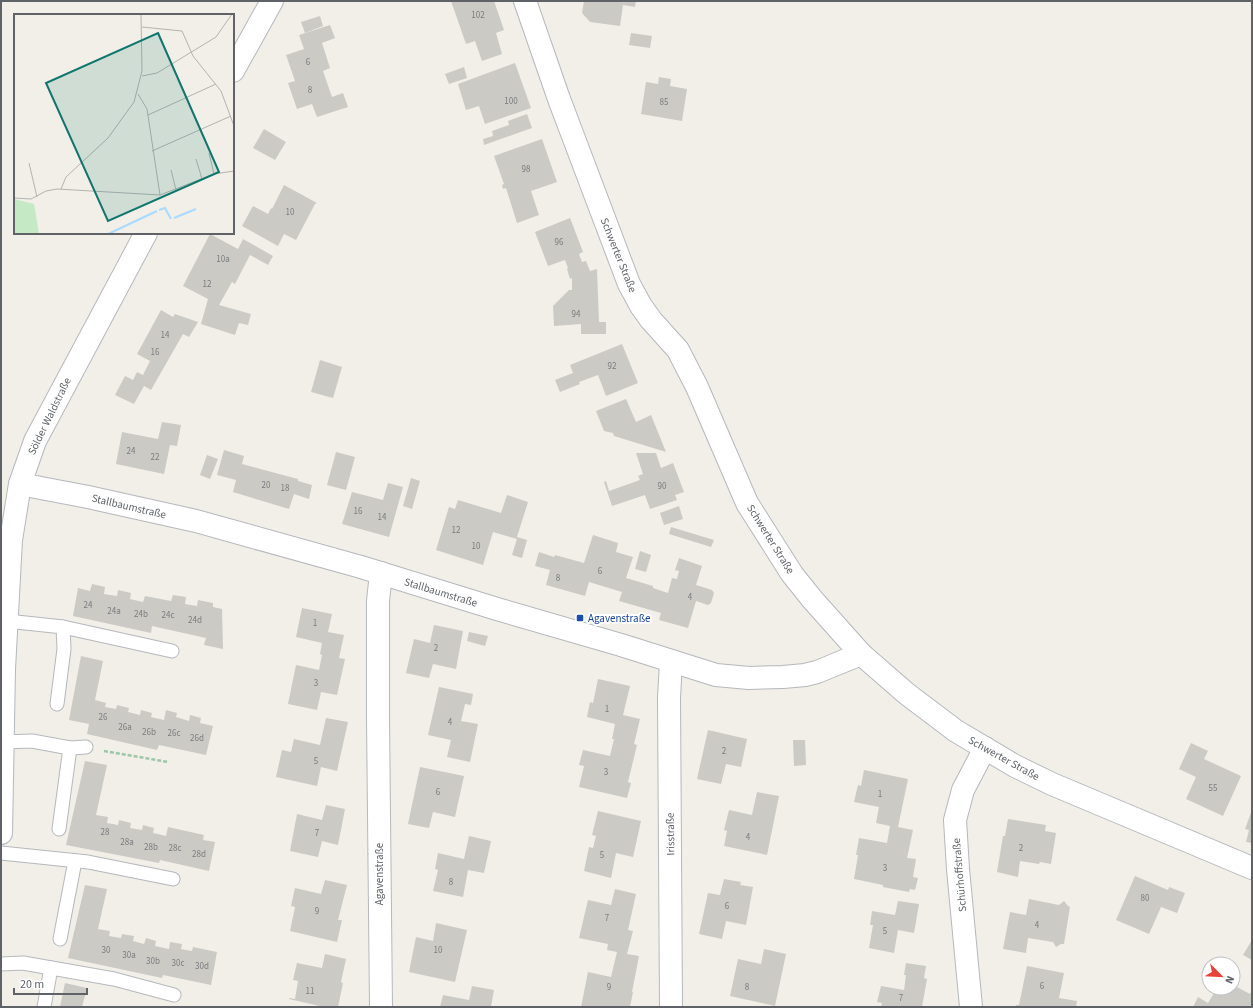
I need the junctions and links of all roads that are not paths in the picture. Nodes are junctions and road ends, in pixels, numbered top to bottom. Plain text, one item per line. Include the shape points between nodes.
1 (272, 1) edge
2 (525, 1) edge
3 (234, 69) edge
4 (145, 234) edge
5 (20, 484) junction
6 (381, 573) junction
7 (7, 621) junction
8 (63, 627) junction
9 (172, 651) dead end
10 (860, 654) junction
11 (671, 661) junction
12 (57, 704) dead end
13 (2, 742) junction
14 (86, 747) road end
15 (70, 748) junction
16 (985, 748) junction
17 (59, 830) dead end
18 (1, 832) edge
19 (1, 853) edge
20 (75, 861) junction
21 (1252, 868) edge
22 (174, 879) dead end
23 (60, 938) dead end
24 (1, 964) edge
25 (51, 968) junction
26 (174, 995) dead end
27 (44, 1007) edge
28 (381, 1007) edge
29 (671, 1007) edge
30 (971, 1007) edge

1 - 3 street
2 - 10 street, Schwerter Straße via 559,100 629,284 651,320 678,350 697,387 747,503 792,574
4 - 5 street, Sölder Waldstraße via 34,441
5 - 6 street, Stallbaumstraße via 88,496 196,521
5 - 7 street, Sölder Waldstraße via 11,540
6 - 11 street, Stallbaumstraße
6 - 28 street, Agavenstraße via 378,601
7 - 8 lane
7 - 13 street, Sölder Waldstraße
8 - 9 lane
8 - 12 lane via 64,649
10 - 11 street, Stallbaumstraße via 818,672 783,677 749,678 716,675
10 - 16 street, Schwerter Straße via 956,731
11 - 29 street, Irisstraße
13 - 15 lane via 32,741
13 - 18 street, Sölder Waldstraße
14 - 15 lane
15 - 17 lane
16 - 21 street, Schwerter Straße via 1052,784
16 - 30 street, Schürhoffstraße via 963,790 955,820
19 - 20 lane
20 - 22 lane
20 - 23 lane
24 - 25 lane via 23,963
25 - 26 lane via 114,979
25 - 27 lane

